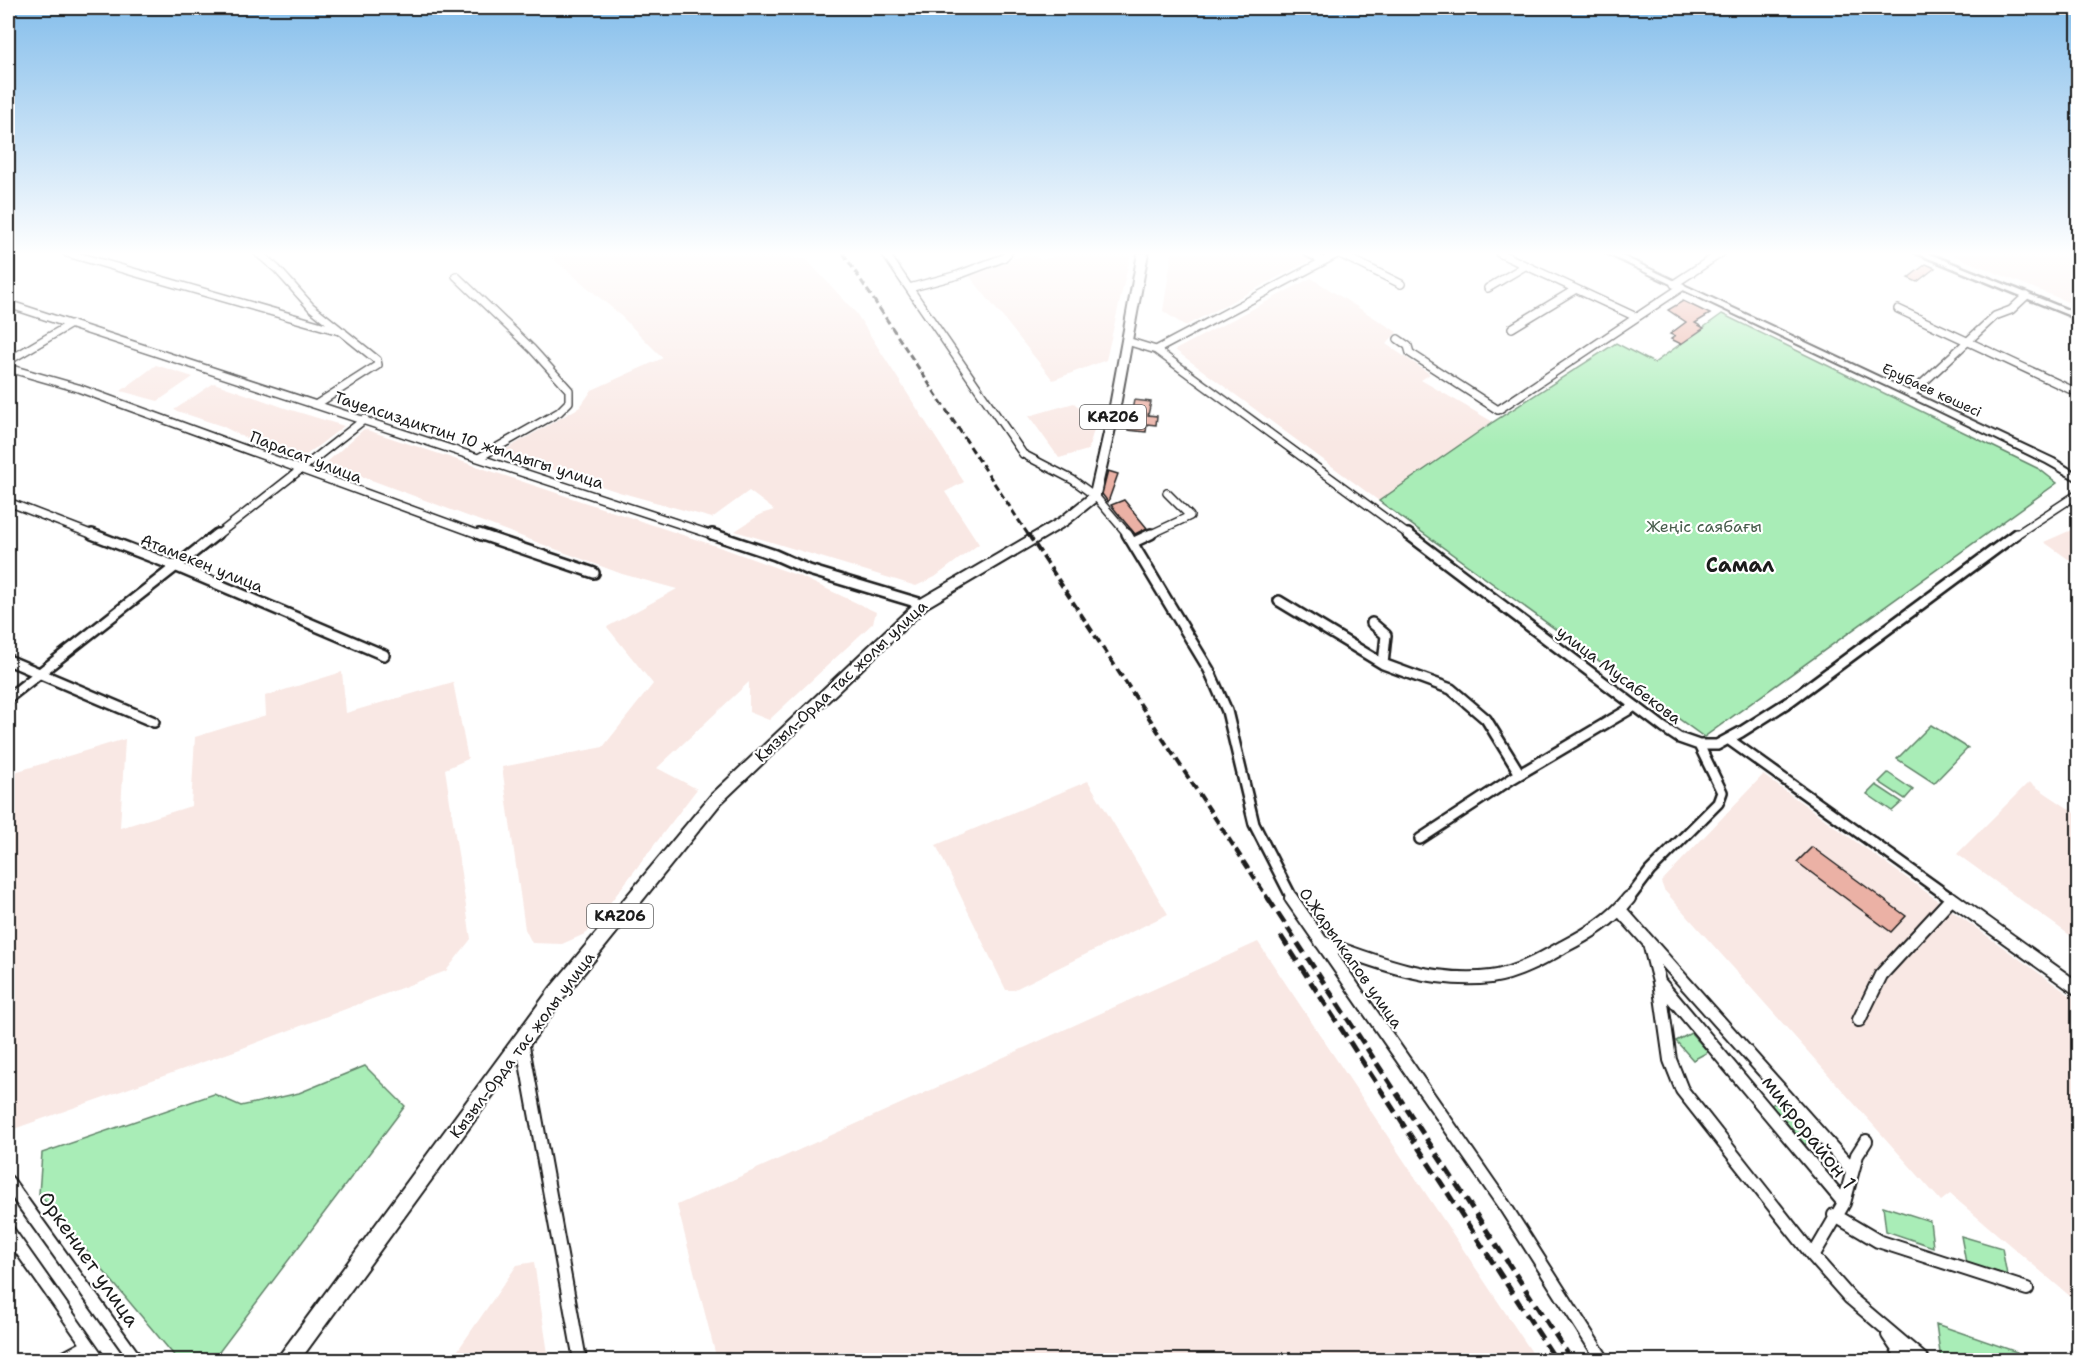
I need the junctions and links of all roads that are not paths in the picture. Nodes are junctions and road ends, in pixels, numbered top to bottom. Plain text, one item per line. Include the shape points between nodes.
1 (48, 317) edge
2 (290, 317) edge
3 (324, 317) edge
4 (499, 317) edge
5 (929, 317) edge
6 (1131, 317) edge
7 (1218, 317) edge
8 (1530, 317) edge
9 (1633, 317) edge
10 (1746, 317) edge
11 (1915, 317) edge
12 (1994, 317) edge
13 (71, 324) junction
14 (1512, 328) dead end
15 (343, 332) junction
16 (1398, 339) dead end
17 (1127, 341) junction
18 (1967, 341) junction
19 (1156, 350) junction
20 (8, 361) edge
21 (8, 368) edge
22 (2079, 393) edge
23 (1911, 394) junction
24 (317, 404) junction
25 (365, 419) junction
26 (480, 457) junction
27 (301, 469) junction
28 (2077, 476) edge
29 (1167, 493) dead end
30 (2079, 494) edge
31 (1095, 495) junction
32 (8, 502) edge
33 (1134, 542) junction
34 (175, 566) junction
35 (594, 573) dead end
36 (1279, 601) dead end
37 (922, 603) junction
38 (1371, 622) dead end
39 (384, 655) dead end
40 (8, 660) edge
41 (1383, 664) junction
42 (40, 674) junction
43 (8, 698) edge
44 (1635, 706) junction
45 (154, 722) dead end
46 (1728, 739) junction
47 (1699, 746) junction
48 (1520, 774) junction
49 (1420, 839) dead end
50 (1951, 899) junction
51 (1620, 910) junction
52 (1648, 941) junction
53 (1321, 942) junction
54 (1659, 982) junction
55 (2079, 989) edge
56 (1859, 1020) dead end
57 (522, 1041) junction
58 (1866, 1141) dead end
59 (1852, 1170) junction
60 (8, 1182) edge
61 (1844, 1203) junction
62 (1834, 1215) junction
63 (8, 1231) edge
64 (1813, 1256) junction
65 (2027, 1289) dead end
66 (1881, 1325) junction
67 (87, 1346) junction
68 (61, 1360) edge
69 (99, 1360) edge
70 (136, 1360) edge
71 (288, 1360) edge
72 (580, 1360) edge
73 (1603, 1360) edge
74 (1905, 1360) edge
75 (1923, 1360) edge

1 - 13 street, Тауелсиздиктин 10 жылдыгы улица
2 - 15 street
3 - 15 street
4 - 26 street via 569,390 569,402 559,412
5 - 31 street, О.Жарылкапов улица via 1023,454
6 - 17 main road, KАZ06
7 - 19 street
8 - 14 street
9 - 16 street via 1498,410 1410,352
10 - 23 main road, Ерубаев көшесі
11 - 18 street
12 - 18 street
13 - 20 street
13 - 24 street, Тауелсиздиктин 10 жылдыгы улица
15 - 24 street via 376,360 378,367
17 - 19 street, улица Мусабекова
17 - 31 main road, KАZ06
18 - 22 street
18 - 23 street
19 - 44 street, улица Мусабекова
21 - 27 street, Парасат улица via 78,388
23 - 28 main road, Ерубаев көшесі
24 - 25 street, Тауелсиздиктин 10 жылдыгы улица
25 - 26 street, Тауелсиздиктин 10 жылдыгы улица
25 - 27 street
26 - 37 street, Тауелсиздиктин 10 жылдыгы улица via 775,555 809,570
27 - 34 street
27 - 35 street, Парасат улица
29 - 33 street via 1191,516
30 - 46 street via 2004,542 1790,701
31 - 33 street, О.Жарылкапов улица
31 - 37 main road, Кызыл-Орда тас жолы улица / KАZ06 via 1064,521
32 - 34 street, Атамекен улица
33 - 53 street, О.Жарылкапов улица via 1209,670 1227,711 1254,824 1288,892
34 - 39 street, Атамекен улица
34 - 42 street
36 - 41 street
37 - 57 main road, Кызыл-Орда тас жолы улица / KАZ06 via 716,799
38 - 41 street via 1386,635
40 - 42 street
41 - 48 street via 1451,689 1486,719
42 - 43 street
42 - 45 street
44 - 47 street, улица Мусабекова via 1679,738
44 - 48 street
46 - 47 street via 1717,745
46 - 50 street
47 - 51 street via 1722,792 1718,803 1650,872
48 - 49 street
50 - 55 street
50 - 56 street via 1881,975
51 - 52 street
51 - 53 street via 1590,933 1534,963 1492,977 1433,976 1387,966
52 - 54 street, микрорайон 1
52 - 59 street
53 - 73 street, О.Жарылкапов улица via 1506,1208
54 - 61 street, микрорайон 1
54 - 64 street via 1670,1060 1682,1090
57 - 71 main road, Кызыл-Орда тас жолы улица / KАZ06
57 - 72 street
58 - 59 street
59 - 61 street
60 - 70 street, Оркениет улица
61 - 62 street, микрорайон 1
62 - 64 street, микрорайон 1
62 - 65 street via 1878,1241
63 - 67 street
64 - 66 street via 1850,1298
66 - 74 street
66 - 75 street
67 - 68 street
67 - 69 street

